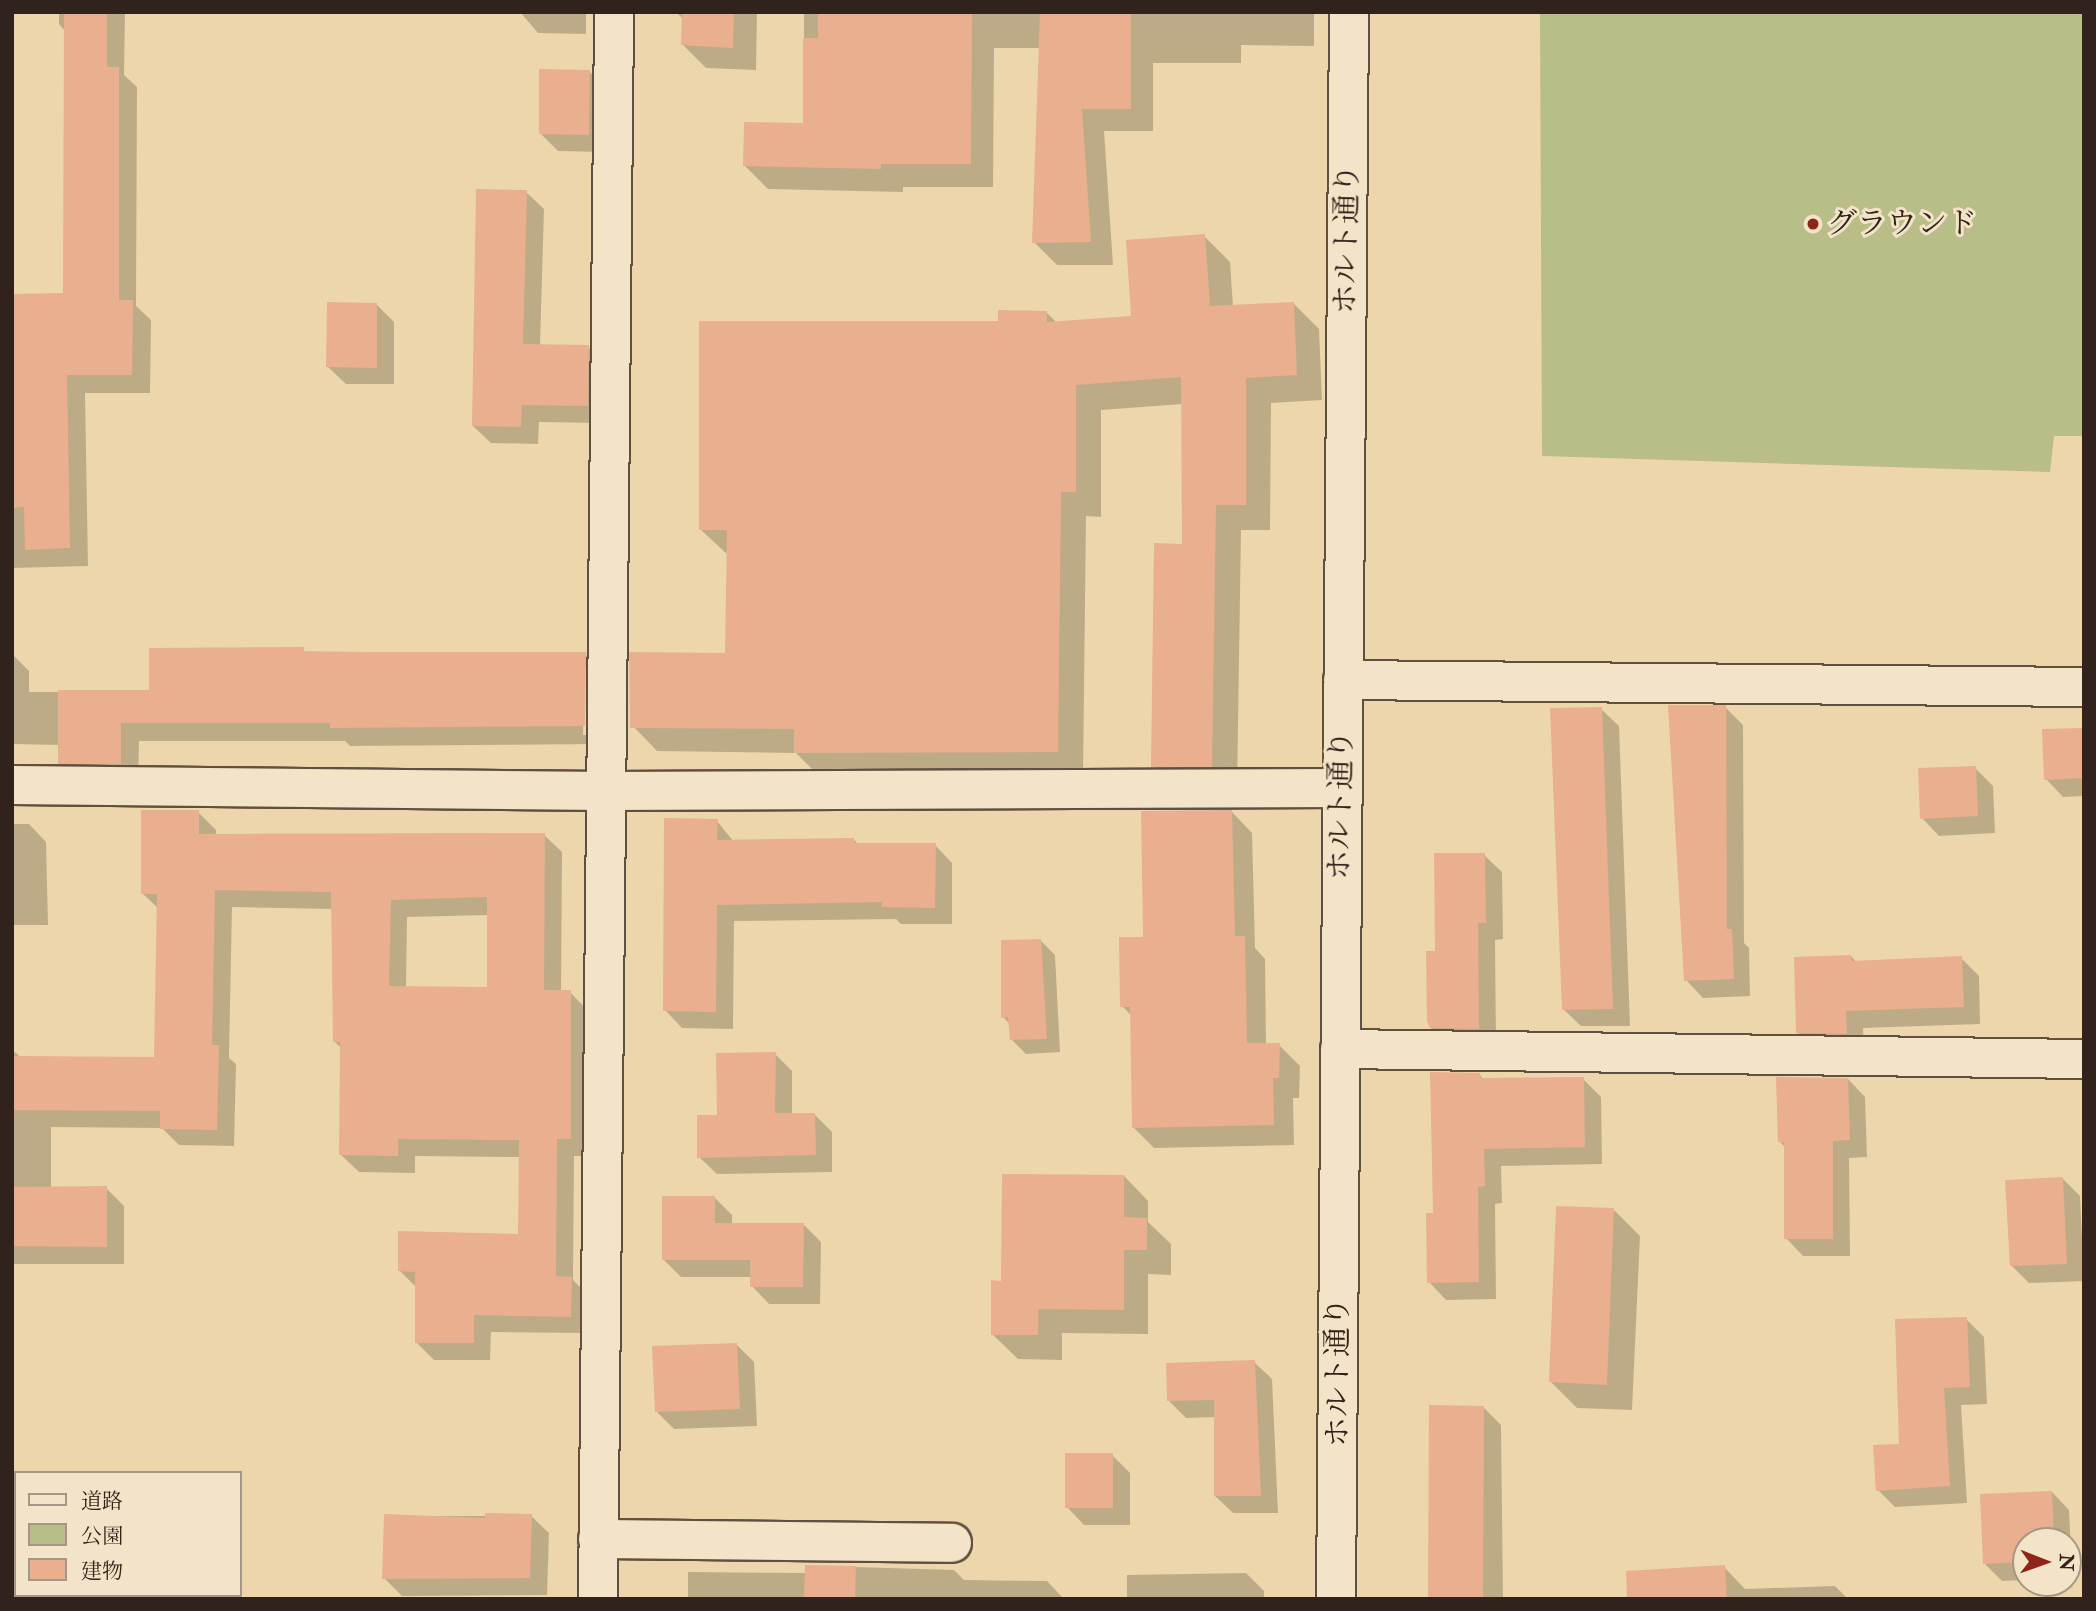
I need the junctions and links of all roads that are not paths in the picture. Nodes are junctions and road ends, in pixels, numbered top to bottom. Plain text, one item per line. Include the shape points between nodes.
1 (614, 12) edge
2 (1349, 12) edge
3 (1343, 680) junction
4 (2084, 687) edge
5 (12, 785) edge
6 (1339, 789) junction
7 (607, 790) junction
8 (1340, 1049) junction
9 (2084, 1059) edge
10 (598, 1539) junction
11 (952, 1543) dead end
12 (598, 1599) edge
13 (1336, 1599) edge

1 - 7 street
2 - 3 street, ホルト通り
3 - 4 street
3 - 6 street, ホルト通り
5 - 7 street
6 - 7 street
6 - 8 street, ホルト通り
7 - 10 street
8 - 9 street
8 - 13 street, ホルト通り
10 - 11 street
10 - 12 street

